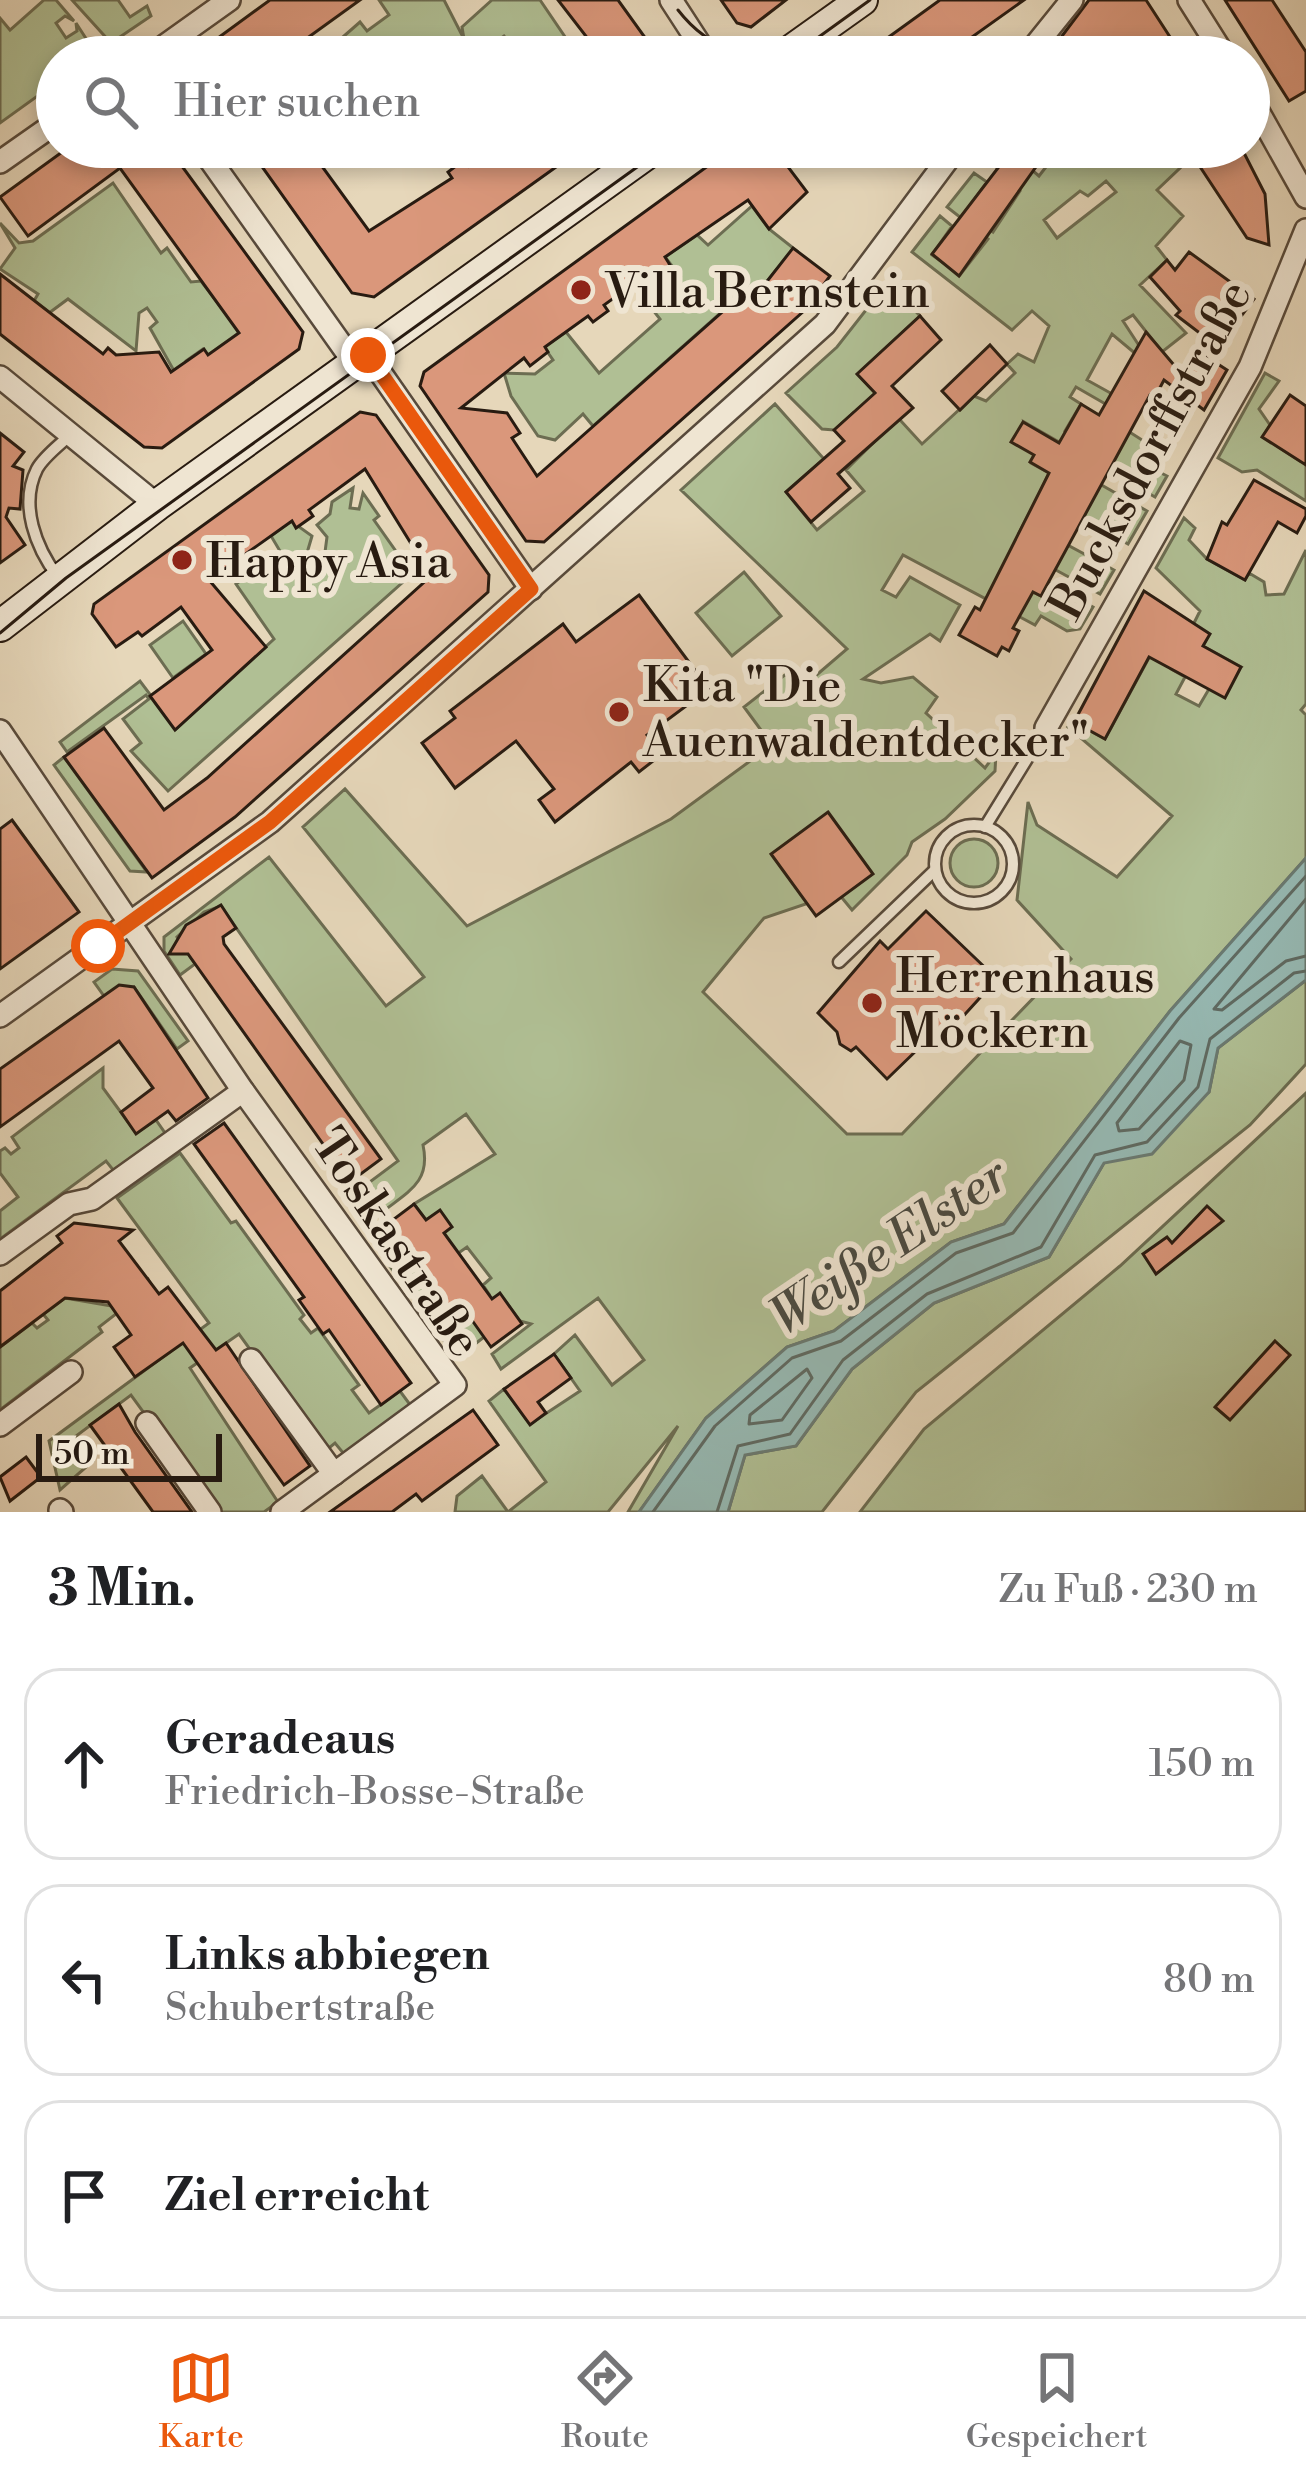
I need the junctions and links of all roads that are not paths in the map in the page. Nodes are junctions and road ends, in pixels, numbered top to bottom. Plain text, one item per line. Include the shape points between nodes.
1 (229, 0) edge
2 (862, 0) edge
3 (1072, 0) edge
4 (1189, 0) edge
5 (674, 5) edge
6 (178, 36) edge
7 (694, 36) edge
8 (811, 36) edge
9 (1043, 36) edge
10 (1212, 36) edge
11 (1270, 125) edge
12 (36, 137) edge
13 (0, 162) edge
14 (1298, 166) edge
15 (217, 168) edge
16 (627, 168) edge
17 (941, 168) edge
18 (1306, 197) edge
19 (1306, 230) edge
20 (362, 360) junction
21 (0, 377) edge
22 (71, 434) junction
23 (157, 505) junction
24 (59, 578) junction
25 (531, 589) junction
26 (0, 626) edge
27 (1046, 728) joint
28 (0, 731) edge
29 (985, 827) junction
30 (935, 870) junction
31 (127, 925) junction
32 (839, 962) dead end
33 (0, 1016) edge
34 (243, 1091) junction
35 (0, 1254) edge
36 (250, 1360) dead end
37 (71, 1372) dead end
38 (147, 1423) dead end
39 (0, 1425) edge
40 (334, 1474) junction
41 (210, 1512) edge
42 (282, 1512) edge

1 - 6 street
2 - 8 main road
3 - 9 street
4 - 10 street
5 - 7 street
11 - 14 street
12 - 13 street
14 - 18 street
15 - 20 street
16 - 20 main road
17 - 25 street via 825,324
19 - 27 street, Bucksdorffstraße via 1250,368
20 - 23 main road
20 - 25 street
21 - 22 street
22 - 23 street
22 - 24 lane via 37,469 31,522 37,548
23 - 24 main road
24 - 26 main road
25 - 31 street via 270,822
27 - 29 lane, Bucksdorffstraße
28 - 31 street, Toskastraße via 113,892
29 - 30 lane via 949,834
29 - 30 lane via 1004,840 1012,863 996,896 958,901
30 - 32 lane
31 - 33 street
31 - 34 street, Toskastraße
34 - 35 street
34 - 40 street, Toskastraße via 455,1384
36 - 40 street
37 - 39 street
38 - 41 street
40 - 42 street, Toskastraße

